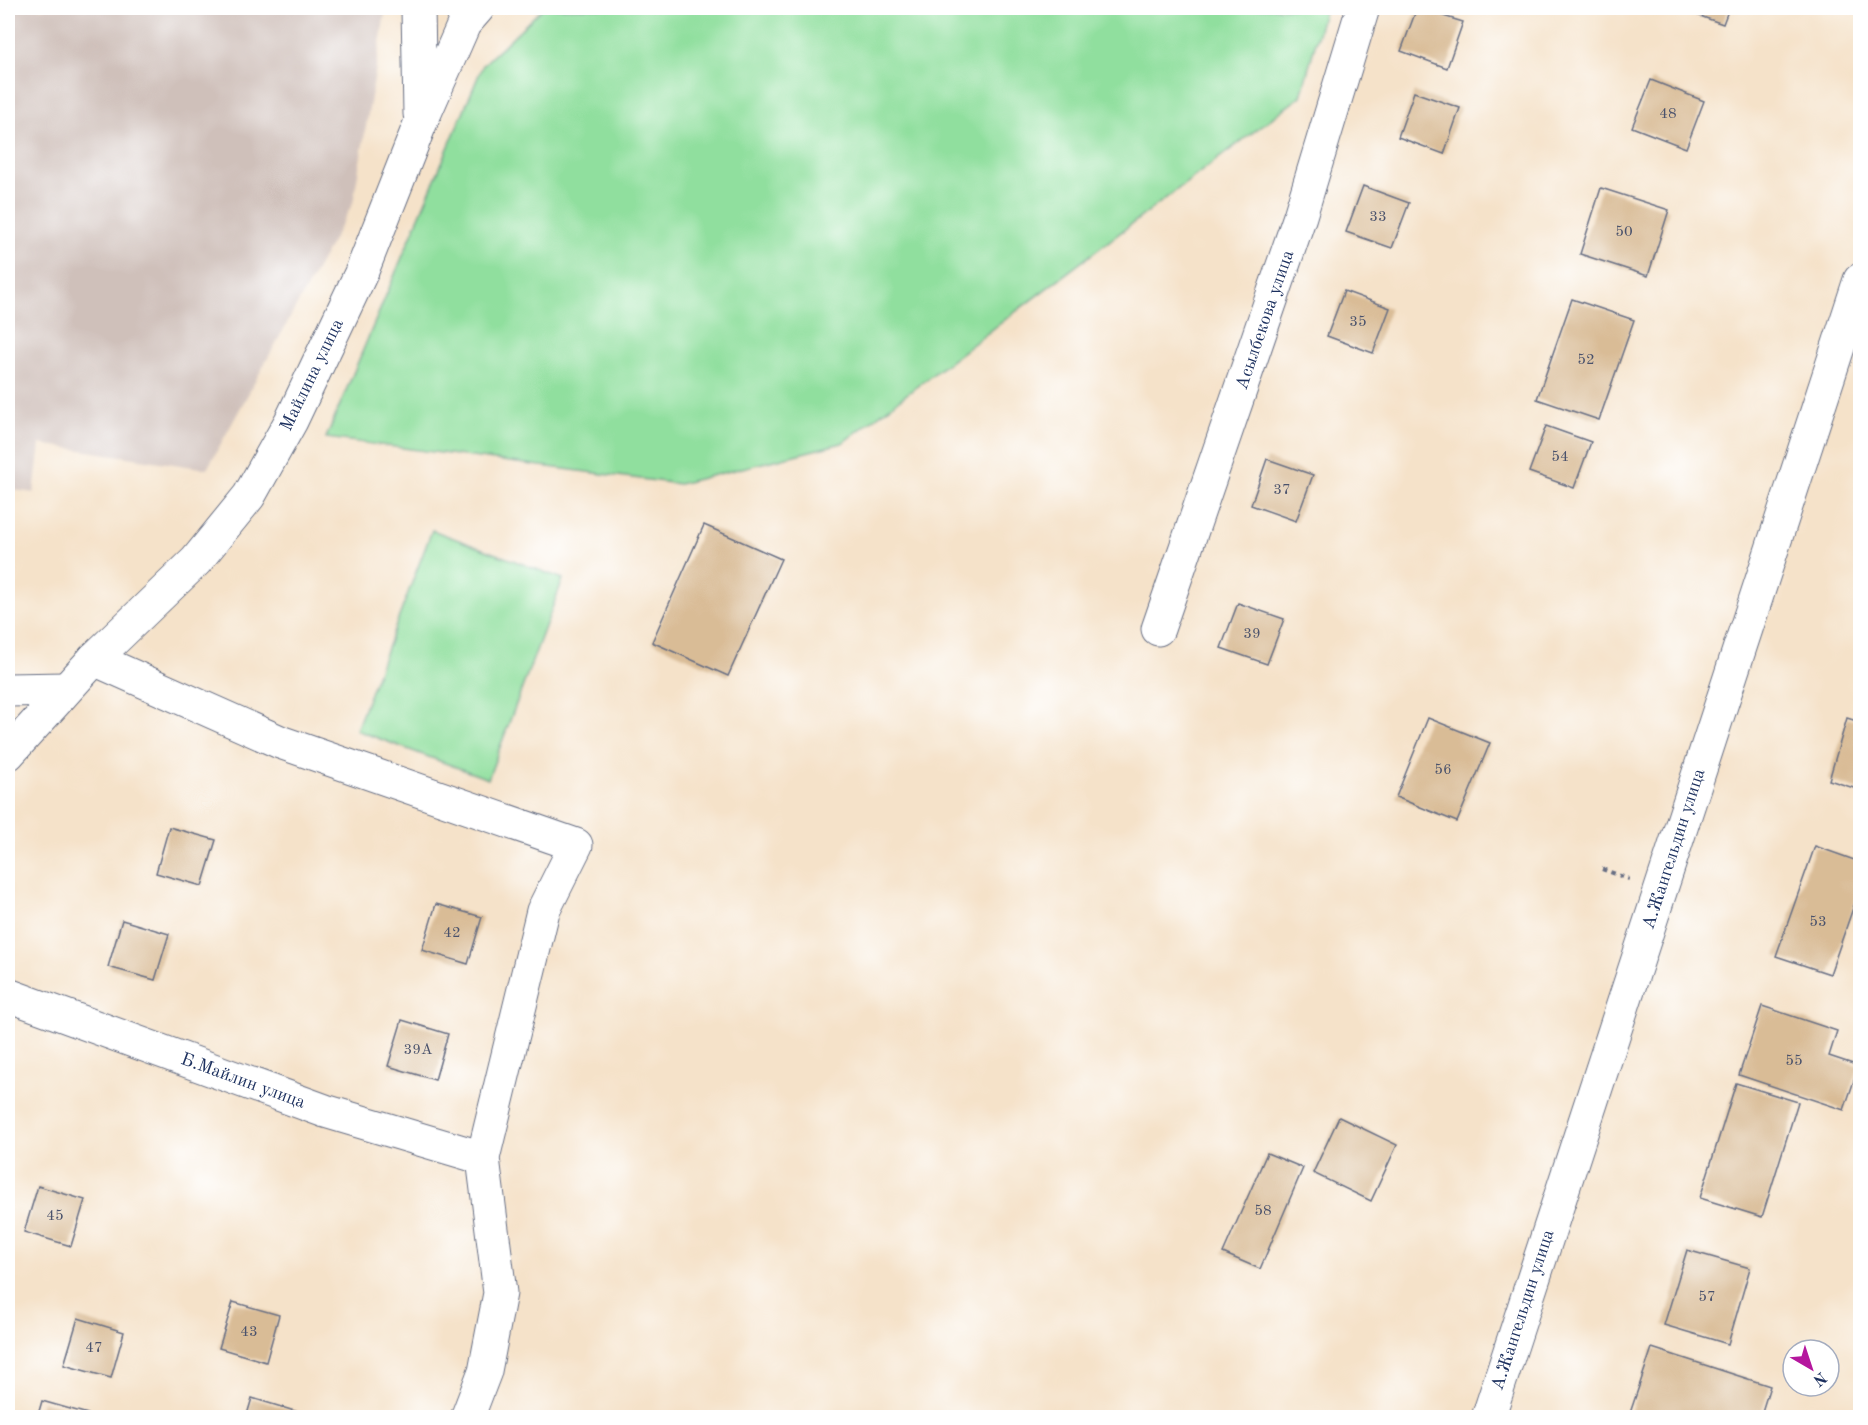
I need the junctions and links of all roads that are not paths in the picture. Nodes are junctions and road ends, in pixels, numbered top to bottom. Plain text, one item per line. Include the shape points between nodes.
1 (418, 8) edge
2 (478, 8) edge
3 (1363, 8) edge
4 (420, 124) junction
5 (1859, 292) edge
6 (1158, 629) dead end
7 (94, 659) junction
8 (66, 689) junction
9 (8, 690) edge
10 (8, 754) edge
11 (8, 995) edge
12 (483, 1158) junction
13 (467, 1418) edge
14 (1488, 1418) edge

1 - 4 street
2 - 4 street, Майлина улица via 464,24
3 - 6 street, Асылбекова улица via 1300,216
4 - 7 street, Майлина улица via 362,271 291,421 249,496 196,561
5 - 14 street, А.Жангельдин улица
7 - 8 street, Майлина улица
7 - 12 street via 280,742 576,845 543,911
8 - 9 street
8 - 10 street, Майлина улица
11 - 12 street, Б.Майлин улица via 325,1111
12 - 13 street via 500,1293 485,1371

